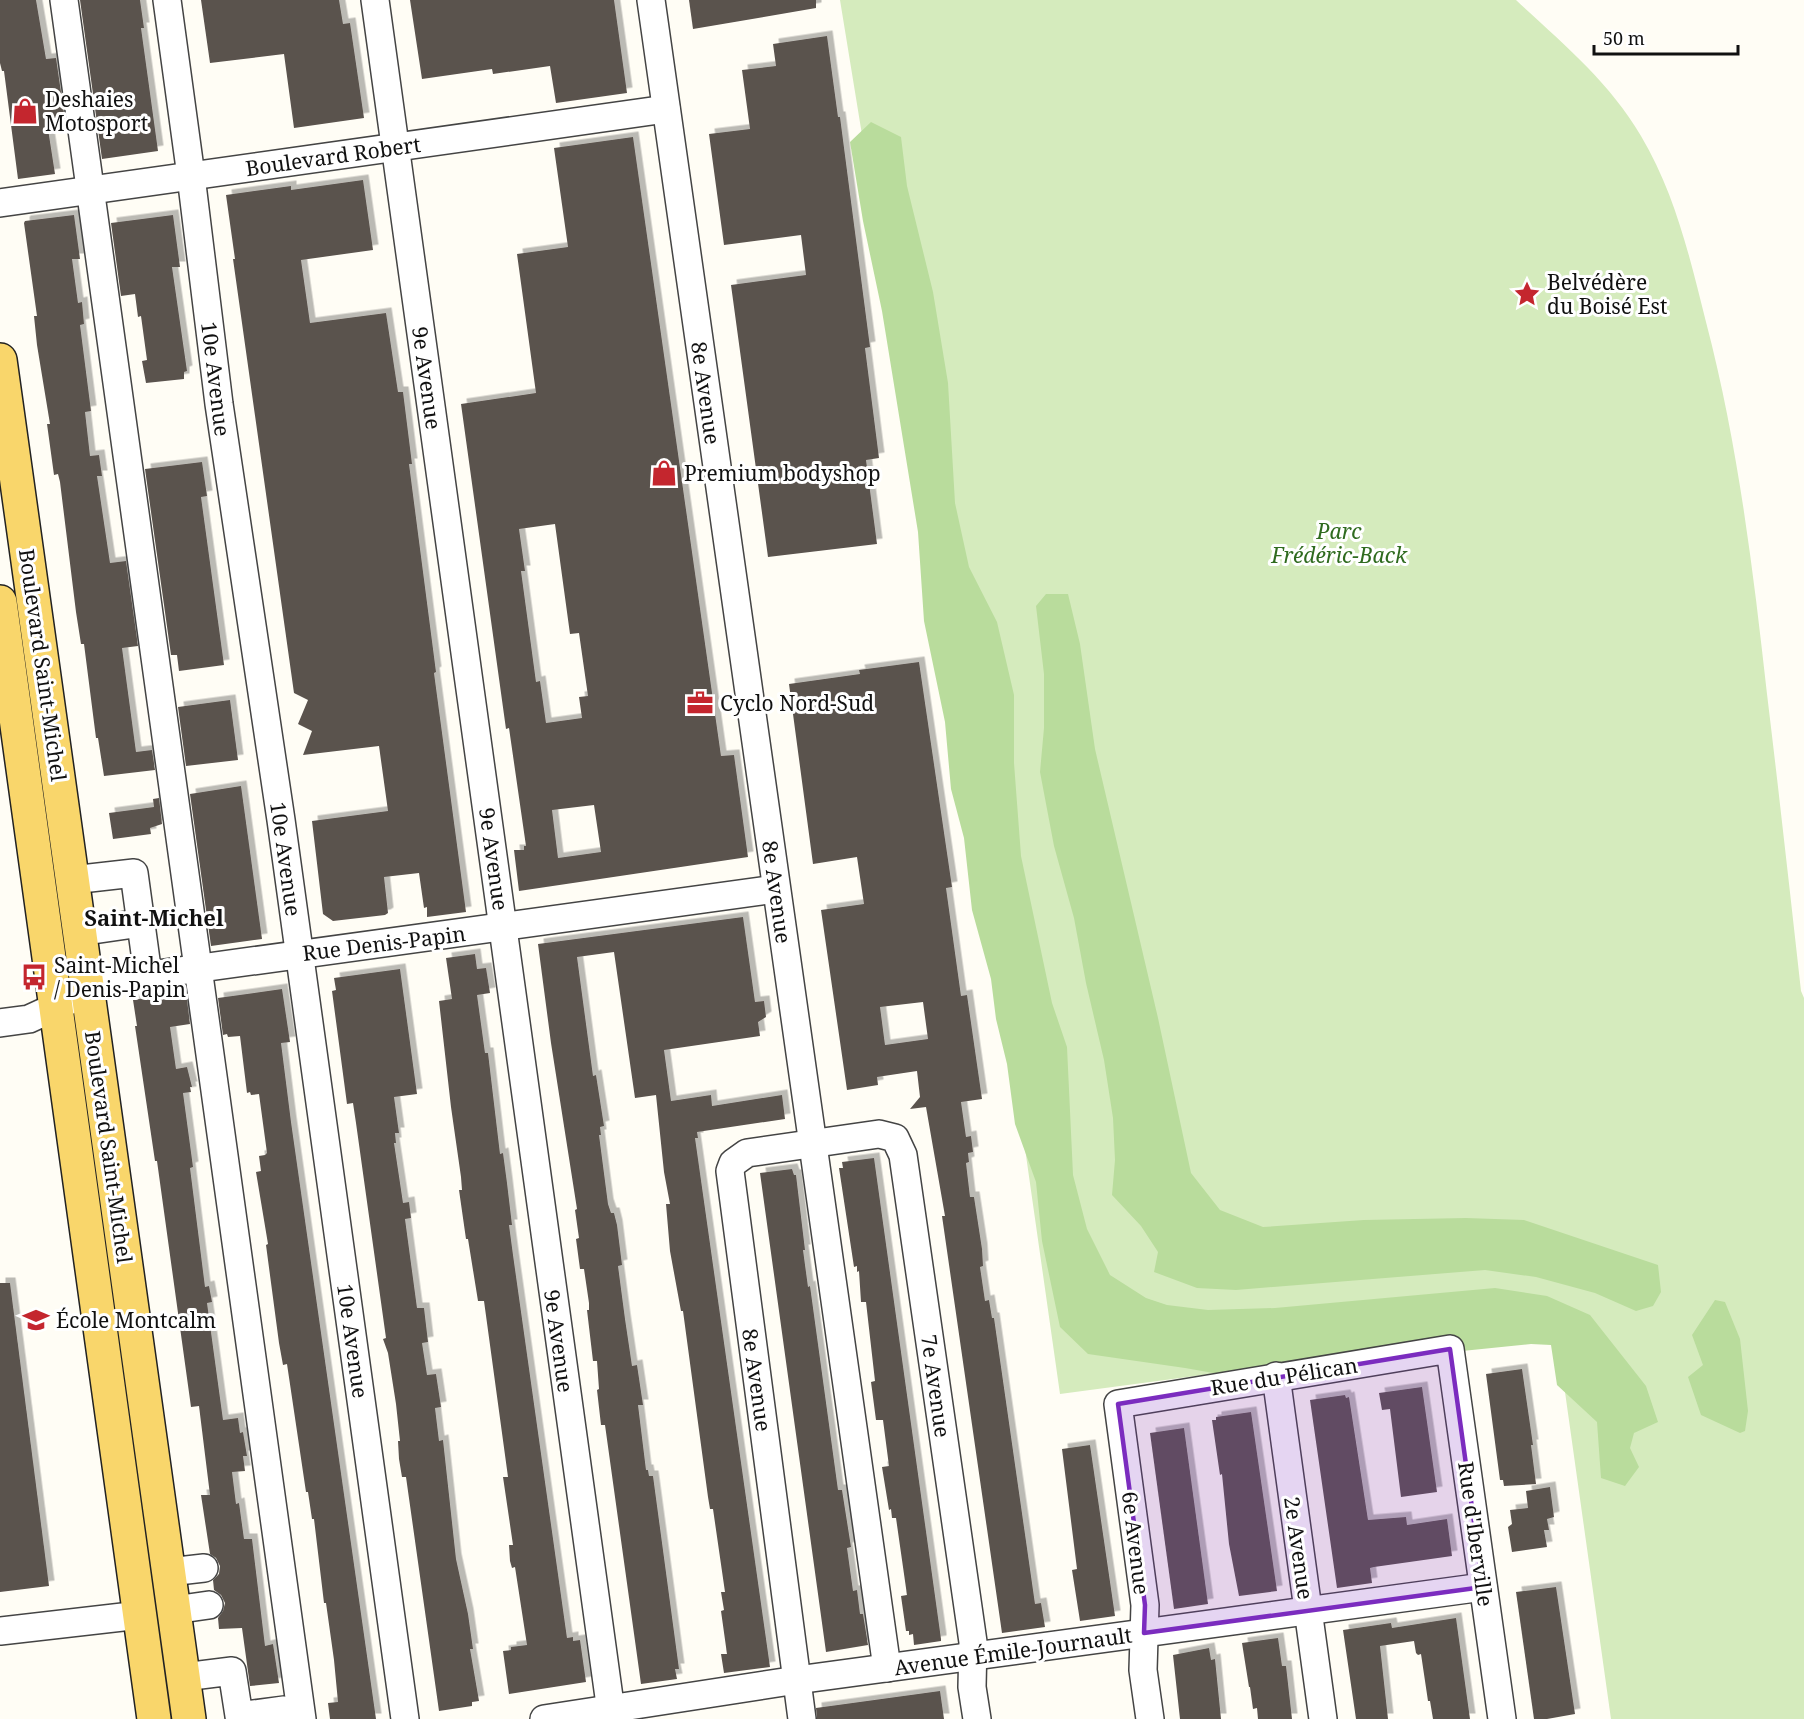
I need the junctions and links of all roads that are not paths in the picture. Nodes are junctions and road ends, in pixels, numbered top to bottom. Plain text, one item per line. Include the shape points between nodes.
1 (64, 0) edge
2 (167, 0) edge
3 (375, 0) edge
4 (651, 0) edge
5 (666, 109) junction
6 (395, 148) junction
7 (191, 176) junction
8 (90, 189) junction
9 (0, 203) edge
10 (0, 360) edge
11 (0, 602) edge
12 (72, 880) junction
13 (776, 889) junction
14 (141, 923) junction
15 (504, 927) junction
16 (79, 932) junction
17 (300, 954) junction
18 (199, 968) junction
19 (148, 975) junction
20 (87, 992) junction
21 (55, 1007) junction
22 (0, 1023) edge
23 (814, 1144) junction
24 (1450, 1349) joint
25 (1276, 1376) junction
26 (1118, 1404) joint
27 (204, 1568) dead end
28 (169, 1572) junction
29 (1483, 1587) junction
30 (209, 1605) dead end
31 (174, 1610) junction
32 (1307, 1611) junction
33 (140, 1615) junction
34 (0, 1630) edge
35 (1144, 1633) junction
36 (972, 1656) junction
37 (887, 1668) junction
38 (184, 1677) junction
39 (797, 1680) junction
40 (293, 1714) edge
41 (611, 1714) edge
42 (154, 1719) edge
43 (189, 1719) edge
44 (405, 1719) edge
45 (544, 1719) edge
46 (802, 1719) edge
47 (977, 1719) edge
48 (1150, 1719) edge
49 (1323, 1719) edge
50 (1502, 1719) edge

1 - 8 street
2 - 7 street, 10e Avenue
3 - 6 street, 9e Avenue
4 - 5 street, 8e Avenue
5 - 6 street, Boulevard Robert
5 - 13 street, 8e Avenue
6 - 7 street, Boulevard Robert
6 - 15 street, 9e Avenue
7 - 8 street, Boulevard Robert
7 - 17 street, 10e Avenue via 219,404
8 - 9 street, Boulevard Robert
8 - 18 street
10 - 12 main road, Boulevard Saint-Michel
11 - 21 main road, Boulevard Saint-Michel
12 - 14 street via 134,873
12 - 16 main road, Boulevard Saint-Michel
13 - 15 street, Rue Denis-Papin
13 - 23 street, 8e Avenue
14 - 16 street
14 - 19 street
15 - 17 street, Rue Denis-Papin
15 - 41 street, 9e Avenue
16 - 20 main road, Boulevard Saint-Michel
17 - 18 street, Rue Denis-Papin
17 - 44 street, 10e Avenue
18 - 19 street, Rue Denis-Papin
18 - 40 street
19 - 20 street, Rue Denis-Papin via 114,980
20 - 21 street, Rue Denis-Papin
20 - 28 main road, Boulevard Saint-Michel
21 - 22 street, Rue Denis-Papin via 29,1019
21 - 33 main road, Boulevard Saint-Michel
23 - 36 street, 7e Avenue via 879,1134 895,1138 903,1155
23 - 37 street
23 - 39 street, 8e Avenue via 747,1153 733,1163 730,1179
24 - 25 street, Rue du Pélican
24 - 29 street, Rue d'Iberville
25 - 26 street, Rue du Pélican
25 - 32 street, 2e Avenue
26 - 35 street, 6e Avenue via 1144,1605
27 - 28 street
28 - 31 main road, Boulevard Saint-Michel
29 - 32 street, Avenue Émile-Journault
29 - 50 street, Rue d'Iberville
30 - 31 street
31 - 38 main road, Boulevard Saint-Michel
32 - 35 street, Avenue Émile-Journault
32 - 49 street, 2e Avenue
33 - 34 street
33 - 42 main road, Boulevard Saint-Michel
35 - 36 street, Avenue Émile-Journault
35 - 48 street, 6e Avenue via 1143,1670
36 - 37 street, Avenue Émile-Journault
36 - 47 street, 7e Avenue
37 - 39 street, Avenue Émile-Journault
38 - 40 street via 232,1671 239,1716
38 - 43 main road, Boulevard Saint-Michel
39 - 41 street, Avenue Émile-Journault
39 - 46 street, 8e Avenue
41 - 45 street, Avenue Émile-Journault

